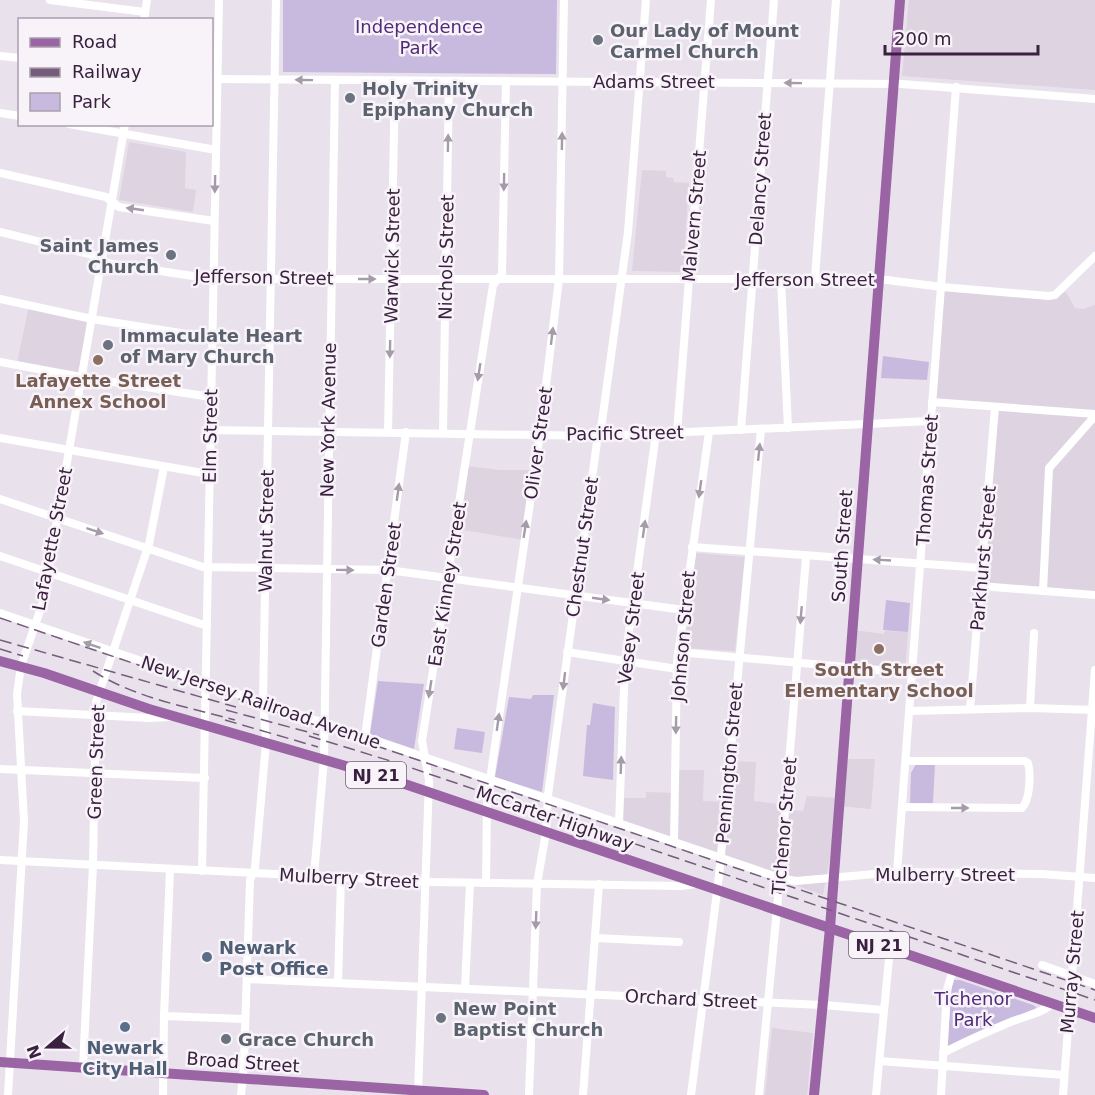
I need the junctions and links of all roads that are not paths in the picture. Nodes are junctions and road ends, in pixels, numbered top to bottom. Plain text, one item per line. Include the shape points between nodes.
1 (50, 0) edge
2 (147, 0) edge
3 (219, 0) edge
4 (276, 0) edge
5 (564, 0) edge
6 (646, 0) edge
7 (711, 0) edge
8 (774, 0) edge
9 (836, 0) edge
10 (900, 0) edge
11 (144, 16) edge
12 (0, 56) edge
13 (18, 58) edge
14 (214, 79) edge
15 (274, 80) junction
16 (335, 80) junction
17 (395, 81) junction
18 (449, 81) junction
19 (506, 81) junction
20 (563, 81) junction
21 (639, 81) junction
22 (705, 82) junction
23 (767, 82) junction
24 (831, 83) junction
25 (894, 84) junction
26 (956, 87) junction
27 (1095, 99) edge
28 (0, 113) edge
29 (18, 116) edge
30 (80, 126) edge
31 (125, 126) edge
32 (123, 134) junction
33 (216, 150) junction
34 (0, 173) edge
35 (112, 202) junction
36 (214, 221) junction
37 (0, 232) edge
38 (1095, 256) edge
39 (102, 259) junction
40 (815, 278) junction
41 (213, 279) junction
42 (270, 279) junction
43 (330, 279) junction
44 (392, 279) junction
45 (446, 279) junction
46 (498, 279) junction
47 (559, 279) junction
48 (689, 279) junction
49 (752, 279) junction
50 (781, 279) junction
51 (879, 279) junction
52 (622, 280) junction
53 (942, 287) junction
54 (0, 299) edge
55 (92, 319) junction
56 (212, 338) junction
57 (0, 362) edge
58 (81, 377) junction
59 (211, 397) junction
60 (932, 402) junction
61 (995, 407) junction
62 (1095, 415) edge
63 (931, 421) junction
64 (867, 424) junction
65 (788, 428) junction
66 (761, 429) junction
67 (210, 430) junction
68 (741, 430) junction
69 (268, 431) junction
70 (328, 431) junction
71 (388, 432) junction
72 (406, 432) junction
73 (677, 432) junction
74 (709, 432) junction
75 (442, 433) junction
76 (656, 433) junction
77 (470, 434) junction
78 (540, 434) junction
79 (599, 436) junction
80 (0, 438) edge
81 (69, 449) junction
82 (164, 467) junction
83 (209, 474) junction
84 (0, 499) edge
85 (57, 519) junction
86 (692, 547) junction
87 (147, 548) junction
88 (749, 552) junction
89 (0, 556) edge
90 (806, 556) junction
91 (858, 559) junction
92 (921, 562) junction
93 (208, 567) junction
94 (982, 568) junction
95 (266, 569) junction
96 (326, 570) junction
97 (388, 570) junction
98 (48, 572) junction
99 (447, 578) junction
100 (980, 586) junction
101 (516, 588) junction
102 (1043, 591) junction
103 (575, 595) junction
104 (1095, 595) edge
105 (130, 599) junction
106 (633, 603) junction
107 (684, 610) junction
108 (0, 614) edge
109 (35, 626) junction
110 (207, 626) junction
111 (1034, 633) dead end
112 (113, 652) junction
113 (567, 652) junction
114 (678, 652) junction
115 (739, 657) junction
116 (0, 661) edge
117 (625, 661) junction
118 (797, 662) junction
119 (21, 666) junction
120 (849, 668) junction
121 (677, 669) junction
122 (1095, 670) edge
123 (913, 673) junction
124 (206, 683) junction
125 (99, 692) junction
126 (263, 703) junction
127 (1030, 708) junction
128 (970, 709) junction
129 (1093, 709) edge
130 (18, 711) junction
131 (911, 711) junction
132 (96, 715) junction
133 (175, 716) junction
134 (324, 723) junction
135 (206, 725) junction
136 (365, 737) junction
137 (266, 742) junction
138 (427, 758) junction
139 (324, 759) junction
140 (907, 761) junction
141 (0, 769) edge
142 (22, 770) junction
143 (94, 774) junction
144 (205, 778) junction
145 (490, 780) junction
146 (429, 792) junction
147 (549, 800) junction
148 (902, 807) junction
149 (487, 812) junction
150 (619, 824) junction
151 (546, 832) junction
152 (674, 843) junction
153 (721, 859) junction
154 (0, 860) edge
155 (21, 860) junction
156 (93, 865) junction
157 (171, 870) junction
158 (202, 871) junction
159 (897, 872) junction
160 (253, 873) junction
161 (314, 876) junction
162 (833, 877) junction
163 (1080, 877) junction
164 (341, 878) junction
165 (780, 878) junction
166 (1095, 878) edge
167 (796, 881) joint
168 (425, 882) junction
169 (470, 883) junction
170 (486, 883) junction
171 (537, 884) junction
172 (598, 884) junction
173 (698, 884) junction
174 (717, 891) junction
175 (777, 909) junction
176 (830, 928) junction
177 (595, 938) junction
178 (679, 942) dead end
179 (890, 948) junction
180 (1042, 965) dead end
181 (953, 969) junction
182 (1073, 976) junction
183 (247, 979) junction
184 (338, 982) junction
185 (1095, 984) edge
186 (420, 986) junction
187 (465, 988) junction
188 (533, 991) junction
189 (591, 994) junction
190 (702, 1000) junction
191 (767, 1003) junction
192 (1052, 1004) junction
193 (823, 1005) junction
194 (1068, 1009) junction
195 (883, 1010) junction
196 (164, 1016) junction
197 (1095, 1018) edge
198 (245, 1020) junction
199 (944, 1053) junction
200 (880, 1061) junction
201 (5, 1062) edge
202 (942, 1066) junction
203 (83, 1067) junction
204 (164, 1074) junction
205 (1064, 1075) junction
206 (243, 1078) junction
207 (418, 1093) edge
208 (8, 1095) edge
209 (163, 1095) edge
210 (241, 1095) edge
211 (484, 1095) edge
212 (529, 1095) edge
213 (584, 1095) edge
214 (691, 1095) edge
215 (759, 1095) edge
216 (814, 1095) edge
217 (876, 1095) edge
218 (941, 1095) edge
219 (1063, 1095) edge

1 - 11 street
2 - 11 street
3 - 14 street, Elm Street
4 - 15 street, Walnut Street
5 - 20 street, Oliver Street
6 - 21 street, Chestnut Street
7 - 22 street, Malvern Street
8 - 23 street, Delancy Street
9 - 24 street
10 - 25 main road, South Street
12 - 13 street
14 - 15 street, Adams Street
14 - 33 street, Elm Street
16 -> 15 street, Adams Street
15 - 42 street, Walnut Street
16 - 17 street, Adams Street
16 - 43 street, New York Avenue
17 - 18 street, Adams Street
17 - 44 street, Warwick Street
18 - 19 street, Adams Street
45 -> 18 street, Nichols Street
19 - 20 street, Adams Street
19 -> 46 street, East Kinney Street via 502,274
20 - 21 street, Adams Street
47 -> 20 street, Oliver Street
21 - 22 street, Adams Street
21 - 52 street, Chestnut Street
22 - 23 street, Adams Street
22 - 48 street, Malvern Street
24 -> 23 street, Adams Street
23 - 49 street, Delancy Street
24 - 25 street, Adams Street
24 - 40 street
25 - 26 street, Adams Street
25 - 51 main road, South Street
26 - 27 street, Adams Street
26 - 53 street, Thomas Street
28 - 29 street
30 - 32 street
31 - 32 street, Lafayette Street
32 - 33 street
32 - 35 street, Lafayette Street
33 -> 36 street, Elm Street
34 - 35 street via 98,195
36 -> 35 street via 119,207
35 - 39 street, Lafayette Street
36 - 41 street, Elm Street
37 - 39 street, Jefferson Street
38 - 53 street, Jefferson Street via 1055,295
39 - 41 street, Jefferson Street via 107,263
39 - 55 street, Lafayette Street
40 - 50 street, Jefferson Street
40 - 51 street, Jefferson Street
41 - 42 street, Jefferson Street
41 - 56 street, Elm Street
42 - 43 street, Jefferson Street
42 - 69 street, Walnut Street
43 -> 44 street, Jefferson Street
43 - 70 street, New York Avenue
44 - 45 street, Jefferson Street
44 -> 71 street, Warwick Street
45 - 46 street, Jefferson Street
45 - 75 street, Nichols Street
46 - 47 street, Jefferson Street
46 -> 77 street, East Kinney Street via 493,285
47 - 52 street, Jefferson Street
78 -> 47 street, Oliver Street
48 - 49 street, Jefferson Street
48 - 52 street, Jefferson Street
48 - 73 street, Malvern Street
49 - 50 street, Jefferson Street
49 - 68 street, Delancy Street
50 - 65 street
51 - 53 street, Jefferson Street
51 - 64 main road, South Street
52 - 79 street, Chestnut Street
53 - 60 street, Thomas Street
54 - 55 street
55 - 56 street
55 - 58 street, Lafayette Street
56 - 59 street, Elm Street
57 - 58 street
58 - 59 street
58 - 81 street, Lafayette Street
59 - 67 street, Elm Street
60 - 61 street
60 - 63 street, Thomas Street
61 - 62 street
61 - 94 street, Parkhurst Street
62 - 102 street via 1049,468
63 - 64 street, Pacific Street
63 - 92 street, Thomas Street
64 - 65 street, Pacific Street
64 - 91 main road, South Street
65 - 66 street, Pacific Street
66 - 68 street, Pacific Street
88 -> 66 street, Pennington Street
67 - 69 street, Pacific Street
67 - 83 street, Elm Street
68 - 74 street, Pacific Street
69 - 70 street, Pacific Street
69 - 95 street, Walnut Street
70 - 71 street, Pacific Street
70 - 96 street, New York Avenue
71 - 72 street, Pacific Street
72 - 75 street, Pacific Street
97 -> 72 street, Garden Street
73 - 74 street, Pacific Street
73 - 76 street, Pacific Street
74 -> 86 street, Johnson Street
75 - 77 street, Pacific Street
76 - 79 street, Pacific Street
106 -> 76 street, Vesey Street
77 - 78 street, Pacific Street
77 - 99 street, East Kinney Street
78 - 79 street, Pacific Street
101 -> 78 street, Oliver Street
79 - 103 street, Chestnut Street
80 - 81 street
81 - 82 street
81 - 85 street, Lafayette Street
82 - 83 street
82 - 87 street, Green Street
83 - 93 street, Elm Street
84 - 85 street
85 -> 87 street
85 - 98 street, Lafayette Street
86 - 88 street
86 - 107 street, Johnson Street
87 - 93 street
87 - 105 street, Green Street
88 - 90 street
88 - 115 street, Pennington Street
89 - 98 street
90 - 91 street
90 -> 118 street, Tichenor Street
92 -> 91 street
91 - 120 main road, South Street
92 - 94 street
92 - 123 street, Thomas Street
93 - 95 street
93 - 110 street, Elm Street
94 - 100 street, Parkhurst Street
95 - 96 street
95 - 126 street, Walnut Street
96 -> 97 street
96 - 134 street, New York Avenue
97 - 99 street
97 - 136 street, Garden Street
98 - 105 street
98 - 109 street, Lafayette Street
99 - 101 street
99 -> 138 street, East Kinney Street via 422,741
100 - 102 street
100 - 128 street, Parkhurst Street
101 - 103 street
145 -> 101 street, Oliver Street
102 - 104 street
103 -> 106 street
103 - 113 street, Chestnut Street
105 - 110 street
105 - 112 street, Green Street
106 - 107 street
106 - 117 street, Vesey Street
107 - 114 street, Johnson Street
108 - 109 street, New Jersey Railroad Avenue
112 -> 109 street, New Jersey Railroad Avenue
109 - 119 street, Lafayette Street
110 - 124 street, Elm Street
111 - 127 street
112 - 124 street, New Jersey Railroad Avenue
112 - 125 street, Green Street
113 - 117 street
113 -> 147 street, Chestnut Street
114 - 115 street
114 - 121 street, Johnson Street
115 - 118 street
115 - 153 street, Pennington Street
116 - 119 main road, McCarter Highway / NJ 21
117 - 121 street
150 -> 117 street, Vesey Street
118 - 120 street
118 - 165 street, Tichenor Street
119 - 125 main road, McCarter Highway / NJ 21
119 - 130 street, Lafayette Street
120 - 123 street
120 - 162 main road, South Street
121 -> 152 street, Johnson Street
122 - 129 street, Murray Street
123 - 131 street, Thomas Street
124 - 126 street, New Jersey Railroad Avenue
124 - 135 street, Elm Street
125 - 132 street, Green Street
125 - 133 main road, McCarter Highway / NJ 21
126 - 134 street, New Jersey Railroad Avenue
126 - 137 street, Walnut Street
127 - 128 street
127 - 129 street
128 - 131 street
129 - 163 street, Murray Street
130 - 132 street
130 - 142 street, Lafayette Street
131 - 140 street, Thomas Street
132 - 133 street
132 - 143 street, Green Street
133 - 135 main road, McCarter Highway / NJ 21
134 - 136 street, New Jersey Railroad Avenue
134 - 139 street, New York Avenue
135 - 137 main road, McCarter Highway / NJ 21
135 - 144 street, Elm Street
136 - 138 street, New Jersey Railroad Avenue
137 - 139 main road, McCarter Highway / NJ 21
137 - 160 street, Walnut Street
138 - 145 street, New Jersey Railroad Avenue
138 - 146 street, East Kinney Street
139 - 146 main road, McCarter Highway / NJ 21
139 - 161 street, New York Avenue
140 - 148 street, Thomas Street
148 -> 140 street via 1022,808 1030,769 1025,761
141 - 142 street
142 - 143 street
142 - 155 street, Lafayette Street
143 - 144 street
143 - 156 street, Green Street
144 - 158 street, Elm Street
145 - 147 street, New Jersey Railroad Avenue
145 - 149 street, Oliver Street
146 - 149 main road, McCarter Highway / NJ 21
146 - 168 street, East Kinney Street
147 - 150 street, New Jersey Railroad Avenue
147 - 151 street, Chestnut Street
148 - 159 street, Thomas Street
149 - 151 main road, McCarter Highway / NJ 21
149 - 170 street, Oliver Street
150 - 152 street, New Jersey Railroad Avenue
151 - 171 street, Chestnut Street
151 - 173 main road, McCarter Highway / NJ 21
152 - 153 street, New Jersey Railroad Avenue
153 - 165 street, New Jersey Railroad Avenue
153 - 174 street, Pennington Street
154 - 155 street, Mulberry Street
155 - 156 street, Mulberry Street
155 - 201 street, Lafayette Street
156 - 157 street, Mulberry Street
156 - 203 street, Green Street
157 - 158 street, Mulberry Street
157 - 196 street
158 - 160 street, Mulberry Street
159 - 162 street, Mulberry Street
159 - 163 street, Mulberry Street
160 - 161 street, Mulberry Street
160 - 183 street, Walnut Street
161 - 164 street, Mulberry Street
162 - 167 street, Mulberry Street
162 - 176 main road, South Street
163 - 166 street, Mulberry Street
163 - 182 street, Murray Street
164 - 168 street, Mulberry Street
164 - 184 street
165 - 167 street, New Jersey Railroad Avenue
165 - 175 street, Tichenor Street
168 - 169 street, Mulberry Street
168 - 186 street, East Kinney Street
169 - 170 street, Mulberry Street
169 - 187 street
170 - 171 street, Mulberry Street
171 - 172 street, Mulberry Street
171 -> 188 street, Chestnut Street
172 - 173 street, Mulberry Street
172 - 177 street
173 - 174 main road, McCarter Highway / NJ 21
174 - 175 main road, McCarter Highway / NJ 21
174 - 190 street, Pennington Street
175 - 176 main road, McCarter Highway / NJ 21
175 - 191 street, Tichenor Street
176 - 179 main road, McCarter Highway / NJ 21
176 - 193 main road, South Street
177 - 178 street
177 - 189 street
179 - 181 main road, McCarter Highway / NJ 21
179 - 195 street
180 - 182 street
181 - 192 main road, McCarter Highway / NJ 21
181 - 199 street via 947,990
182 - 185 street
182 - 194 street, Murray Street
183 - 184 street, Orchard Street
183 - 198 street, Walnut Street
184 - 186 street, Orchard Street
186 - 187 street, Orchard Street
186 - 207 street, East Kinney Street
187 - 188 street, Orchard Street
188 - 189 street, Orchard Street
188 - 212 street, Chestnut Street
189 - 190 street, Orchard Street
189 - 213 street
190 - 191 street, Orchard Street
190 - 214 street, Pennington Street
191 - 193 street, Orchard Street
191 - 215 street, Tichenor Street
192 - 194 main road, McCarter Highway / NJ 21
192 - 199 street
193 - 195 street, Orchard Street
193 - 216 main road, South Street
194 - 197 main road, McCarter Highway / NJ 21
194 - 205 street, Murray Street
195 - 200 street
196 - 198 street
196 - 204 street
198 - 206 street, Walnut Street
199 - 202 street
200 - 202 street
200 - 217 street
201 - 203 main road, Broad Street
201 - 208 street, Lafayette Street
202 - 205 street
202 - 218 street
203 - 204 main road, Broad Street
204 - 206 main road, Broad Street
204 - 209 street
205 - 219 street, Murray Street
206 - 207 main road, Broad Street
206 - 210 street, Walnut Street
207 - 211 main road, Broad Street

